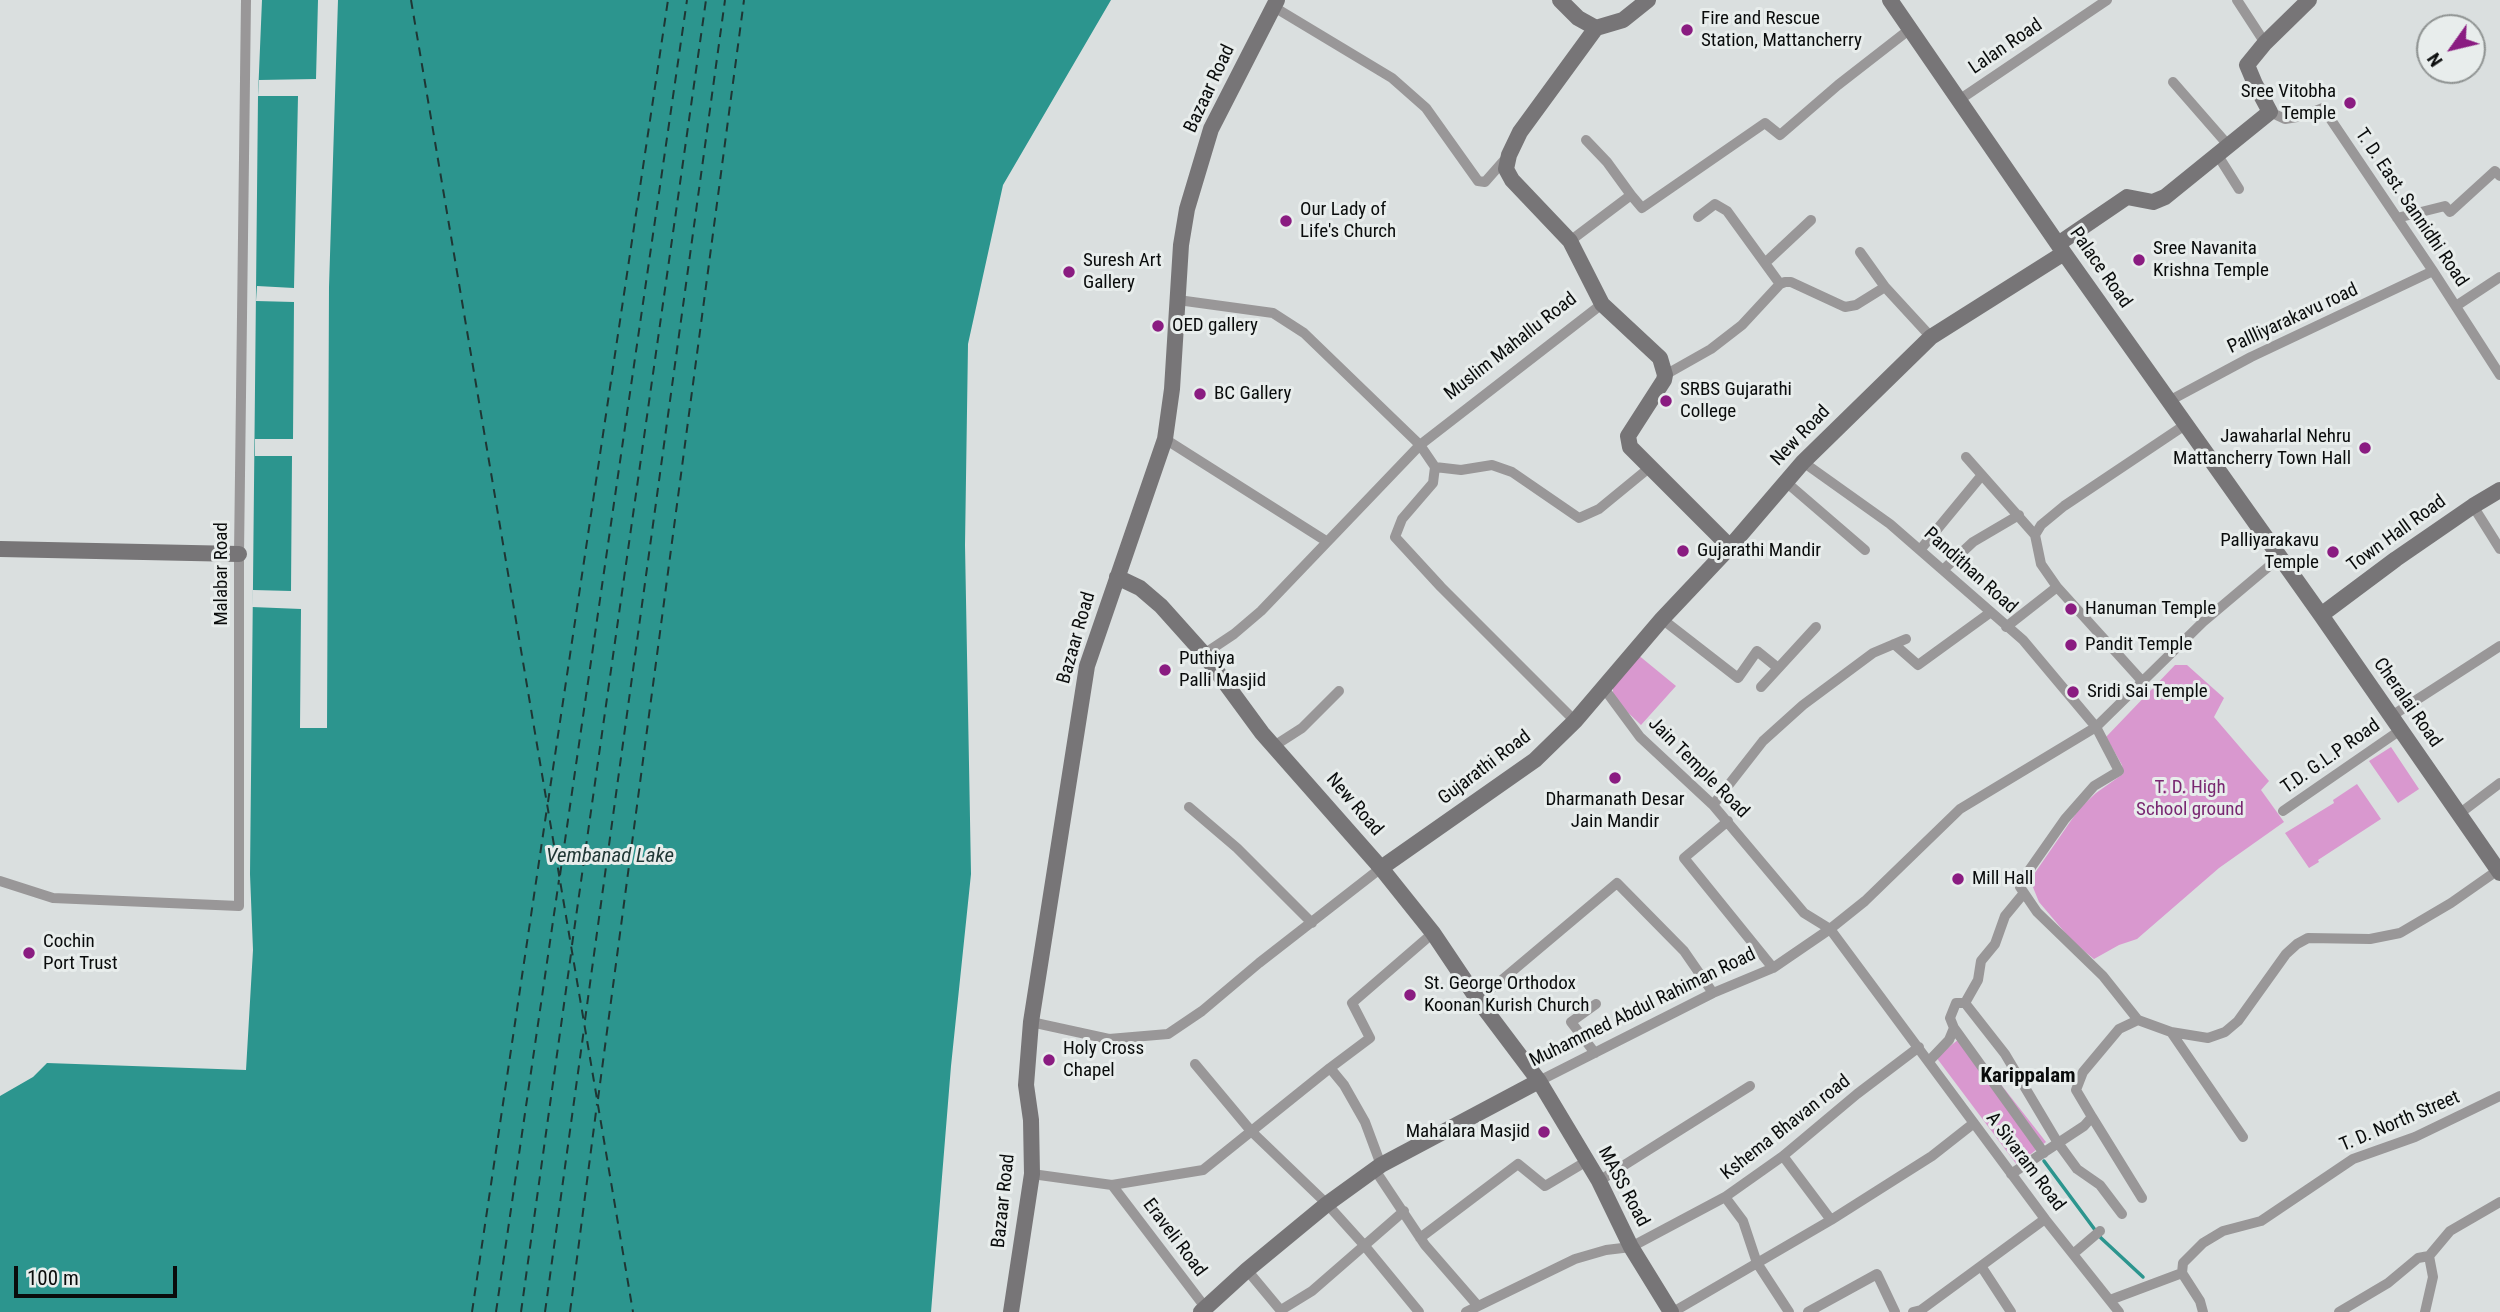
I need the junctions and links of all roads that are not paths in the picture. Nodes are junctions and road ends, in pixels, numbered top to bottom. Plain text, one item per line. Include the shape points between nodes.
1 (246, 0) edge
2 (1560, 0) edge
3 (1648, 0) edge
4 (1890, 0) edge
5 (2107, 0) edge
6 (2237, 0) edge
7 (2309, 0) edge
8 (1276, 3) edge
9 (2094, 4) edge
10 (1595, 28) junction
11 (1910, 29) junction
12 (2265, 43) junction
13 (2174, 82) dead end
14 (1959, 100) junction
15 (2270, 112) junction
16 (1586, 140) dead end
17 (2222, 150) junction
18 (1508, 155) junction
19 (2498, 171) edge
20 (2239, 189) dead end
21 (1631, 195) junction
22 (1698, 217) dead end
23 (2397, 218) junction
24 (1811, 220) dead end
25 (1570, 241) junction
26 (2061, 249) junction
27 (1860, 252) dead end
28 (1765, 263) junction
29 (2433, 271) junction
30 (2500, 277) edge
31 (1780, 284) junction
32 (1885, 287) junction
33 (1178, 300) junction
34 (1602, 304) junction
35 (2456, 306) junction
36 (1931, 337) junction
37 (1665, 375) junction
38 (2500, 375) edge
39 (2168, 401) junction
40 (2185, 425) junction
41 (1165, 439) junction
42 (1419, 445) junction
43 (1966, 457) dead end
44 (1803, 462) junction
45 (1435, 467) junction
46 (1649, 468) junction
47 (1982, 475) junction
48 (1786, 482) junction
49 (2500, 490) edge
50 (2473, 506) junction
51 (2020, 515) junction
52 (2035, 535) junction
53 (1326, 541) junction
54 (1730, 547) junction
55 (0, 549) edge
56 (1865, 550) dead end
57 (1920, 550) junction
58 (2500, 550) edge
59 (239, 554) junction
60 (2280, 556) junction
61 (1943, 570) junction
62 (1117, 577) junction
63 (2057, 587) junction
64 (1991, 612) junction
65 (2321, 615) junction
66 (1662, 619) junction
67 (1816, 626) dead end
68 (2006, 627) junction
69 (1906, 639) dead end
70 (1894, 644) junction
71 (2500, 646) edge
72 (1204, 654) junction
73 (1778, 668) junction
74 (2141, 681) junction
75 (1603, 687) junction
76 (1761, 687) dead end
77 (1339, 691) dead end
78 (1575, 721) junction
79 (2395, 724) junction
80 (2096, 727) junction
81 (1274, 746) junction
82 (2500, 783) edge
83 (1713, 805) junction
84 (1189, 807) dead end
85 (2283, 811) dead end
86 (2459, 814) junction
87 (1728, 821) junction
88 (1381, 868) junction
89 (2499, 872) edge
90 (0, 881) edge
91 (2024, 893) junction
92 (1312, 923) junction
93 (1830, 929) junction
94 (1433, 933) junction
95 (1773, 968) junction
96 (1713, 993) junction
97 (1478, 1000) junction
98 (1965, 1003) junction
99 (1596, 1004) dead end
100 (2138, 1020) junction
101 (1031, 1022) junction
102 (1954, 1028) junction
103 (2171, 1032) junction
104 (1919, 1047) junction
105 (1595, 1053) junction
106 (1929, 1061) junction
107 (1195, 1064) dead end
108 (1330, 1068) junction
109 (1539, 1081) junction
110 (1750, 1086) dead end
111 (2500, 1097) edge
112 (2092, 1117) junction
113 (1974, 1123) junction
114 (1251, 1131) junction
115 (2243, 1137) dead end
116 (2058, 1143) junction
117 (2044, 1153) junction
118 (1783, 1156) junction
119 (1587, 1161) junction
120 (1378, 1167) junction
121 (1032, 1174) junction
122 (2011, 1174) junction
123 (1599, 1181) junction
124 (1112, 1185) junction
125 (1725, 1197) junction
126 (2141, 1198) dead end
127 (2500, 1202) edge
128 (1327, 1205) junction
129 (1404, 1211) junction
130 (2122, 1214) dead end
131 (2045, 1219) junction
132 (1831, 1220) junction
133 (2097, 1234) dead end
134 (1420, 1238) junction
135 (1364, 1245) junction
136 (1631, 1247) junction
137 (2073, 1254) junction
138 (2429, 1256) junction
139 (1757, 1263) junction
140 (1980, 1266) junction
141 (1248, 1270) junction
142 (2182, 1273) junction
143 (2110, 1300) junction
144 (1478, 1306) junction
145 (1205, 1310) edge
146 (1281, 1311) edge
147 (1011, 1312) edge
148 (1419, 1312) edge
149 (1466, 1312) edge
150 (1672, 1312) edge
151 (1789, 1312) edge
152 (1808, 1312) edge
153 (1895, 1312) edge
154 (1913, 1312) edge
155 (2011, 1312) edge
156 (2119, 1312) edge
157 (2203, 1312) edge
158 (2339, 1312) edge
159 (2425, 1312) edge

1 - 59 street, Malabar Road
2 - 10 street
3 - 10 street via 1623,20
4 - 11 street, Palace Road
5 - 9 street, Lalan Road
6 - 12 street
7 - 12 street
8 - 18 street via 1392,78 1426,108 1478,181 1485,182
8 - 33 street, Bazaar Road via 1211,129 1187,209
9 - 14 street, Lalan Road
10 - 18 street
11 - 14 street, Palace Road
11 - 21 street via 1780,135 1765,122 1642,208
12 - 15 street via 2247,65
13 - 17 street
14 - 26 street, Palace Road
15 - 17 street, New Road
15 - 23 street, T. D. East. Sannidhi Road via 2285,119 2323,108
16 - 21 street
17 - 20 street
17 - 26 street, New Road via 2165,197 2152,202 2127,197
18 - 25 street, Muslim Mahallu Road via 1506,169 1512,180
19 - 23 street via 2450,212 2445,206
21 - 25 street
22 - 28 street via 1715,204 1727,211
23 - 29 street, T. D. East. Sannidhi Road
24 - 28 street
25 - 34 street, Muslim Mahallu Road
26 - 36 street, New Road
26 - 39 street, Palace Road
27 - 32 street
28 - 31 street
29 - 35 street, T. D. East. Sannidhi Road
29 - 39 street, Pallliyarakavu road
30 - 35 street
31 - 32 street via 1791,282 1850,307
31 - 37 street via 1742,325
32 - 36 street
33 - 41 street, Bazaar Road
33 - 42 street via 1273,313 1304,333
34 - 37 street via 1660,358
34 - 42 street, Muslim Mahallu Road
35 - 38 street, T. D. East. Sannidhi Road
36 - 44 street, New Road
37 - 46 street via 1628,436 1630,447
39 - 40 street, Palace Road
40 - 52 street via 2064,506
40 - 60 street, Palace Road
41 - 53 street
41 - 62 street, Bazaar Road
42 - 45 street
42 - 53 street, Muslim Mahallu Road
43 - 47 street
44 - 48 street, New Road
44 - 57 street, Pandithan Road
45 - 46 street via 1461,470 1492,465 1512,472 1579,518 1599,509
45 - 78 street via 1433,484 1402,519 1395,537
46 - 54 street
47 - 51 street
47 - 57 street
48 - 54 street, New Road
48 - 56 street
49 - 50 street, Town Hall Road
50 - 58 street
50 - 65 street, Town Hall Road
51 - 52 street
51 - 61 street via 1973,542
52 - 63 street via 2041,564
53 - 72 street, Muslim Mahallu Road via 1261,611
54 - 66 street, New Road
55 - 59 street
57 - 61 street, Pandithan Road
59 - 90 street, Malabar Road via 239,906 53,898
60 - 65 street, Cheralai Road
60 - 74 street, Muhammed Abdul Rahiman Road
61 - 64 street, Pandithan Road
62 - 72 street, New Road via 1161,606
62 - 101 street, Bazaar Road via 1087,666
63 - 68 street
63 - 74 street
64 - 68 street, Pandithan Road
64 - 70 street via 1917,665
65 - 79 street, Cheralai Road
66 - 73 street via 1738,678 1758,651
66 - 75 street, New Road
67 - 73 street
68 - 80 street, Pandithan Road
69 - 70 street
70 - 83 street via 1872,653 1803,705 1763,741
71 - 79 street, T.D. G.L.P Road
72 - 81 street, New Road
73 - 76 street
74 - 80 street, Muhammed Abdul Rahiman Road
75 - 78 street, Gujarathi Road
75 - 83 street, Jain Temple Road via 1640,737
77 - 81 street via 1302,728
78 - 88 street, Gujarathi Road via 1535,760
79 - 85 street, T.D. G.L.P Road
79 - 86 street, Cheralai Road
80 - 91 street, Pandithan Road via 2119,771 2094,786 2065,819 2025,876 2020,887
80 - 93 street, Muhammed Abdul Rahiman Road via 1960,809
81 - 88 street, New Road
82 - 86 street
83 - 87 street, Jain Temple Road
84 - 92 street
86 - 89 street, Cheralai Road
87 - 93 street, Jain Temple Road via 1804,913
87 - 95 street via 1684,858
88 - 92 street
88 - 94 street, New Road
89 - 103 street via 2400,933 2370,939 2308,938 2286,954 2225,1032 2208,1038
91 - 98 street via 2005,916
91 - 100 street
92 - 101 street via 1168,1034 1109,1039
93 - 95 street, Muhammed Abdul Rahiman Road
93 - 104 street, A Sivaram Road
94 - 97 street, New Road
94 - 108 street via 1352,1003 1370,1038
95 - 96 street, Muhammed Abdul Rahiman Road
96 - 97 street via 1684,951 1617,883
96 - 105 street, Muhammed Abdul Rahiman Road
97 - 109 street, New Road
98 - 102 street via 1955,1003 1950,1018
98 - 116 street via 2004,1054
99 - 105 street via 1571,1022
100 - 103 street
100 - 112 street via 2119,1029 2082,1072 2076,1090
101 - 121 street, Bazaar Road via 1026,1085
102 - 106 street
102 - 117 street
103 - 115 street
104 - 106 street, A Sivaram Road
104 - 118 street, Kshema Bhavan road
105 - 109 street, Muhammed Abdul Rahiman Road
106 - 113 street, A Sivaram Road
107 - 114 street
108 - 114 street
108 - 120 street via 1365,1122
109 - 119 street, MASS Road
109 - 120 street, Muhammed Abdul Rahiman Road
110 - 123 street
111 - 142 street, T. D. North Street via 2415,1137 2342,1164 2260,1221 2223,1231 2203,1243 2183,1263
112 - 116 street
112 - 126 street
113 - 122 street, A Sivaram Road
113 - 132 street via 1932,1156
114 - 124 street via 1203,1170
114 - 128 street
116 - 117 street
116 - 130 street
117 - 122 street
118 - 125 street, Kshema Bhavan road
118 - 132 street
119 - 123 street, MASS Road
119 - 134 street via 1545,1186 1518,1164
120 - 128 street, Muhammed Abdul Rahiman Road
120 - 129 street
121 - 124 street
121 - 147 street, Bazaar Road
122 - 131 street, A Sivaram Road
123 - 136 street, MASS Road
124 - 145 street, Eraveli Road
125 - 136 street, Kshema Bhavan road
125 - 139 street via 1743,1221
127 - 138 street via 2451,1231
128 - 135 street
128 - 141 street, Muhammed Abdul Rahiman Road
129 - 134 street
129 - 135 street
131 - 137 street, A Sivaram Road
131 - 140 street
132 - 139 street
133 - 137 street
134 - 144 street
135 - 146 street via 1312,1291
135 - 148 street
136 - 144 street, Kshema Bhavan road via 1575,1259
136 - 150 street, MASS Road
137 - 143 street, A Sivaram Road
138 - 158 street via 2418,1258 2388,1283
138 - 159 street via 2433,1277
139 - 150 street
139 - 151 street
140 - 154 street
140 - 155 street
141 - 145 street, Muhammed Abdul Rahiman Road
141 - 146 street
142 - 143 street
142 - 157 street
143 - 156 street, A Sivaram Road
144 - 149 street, Kshema Bhavan road
152 - 153 street via 1878,1274

